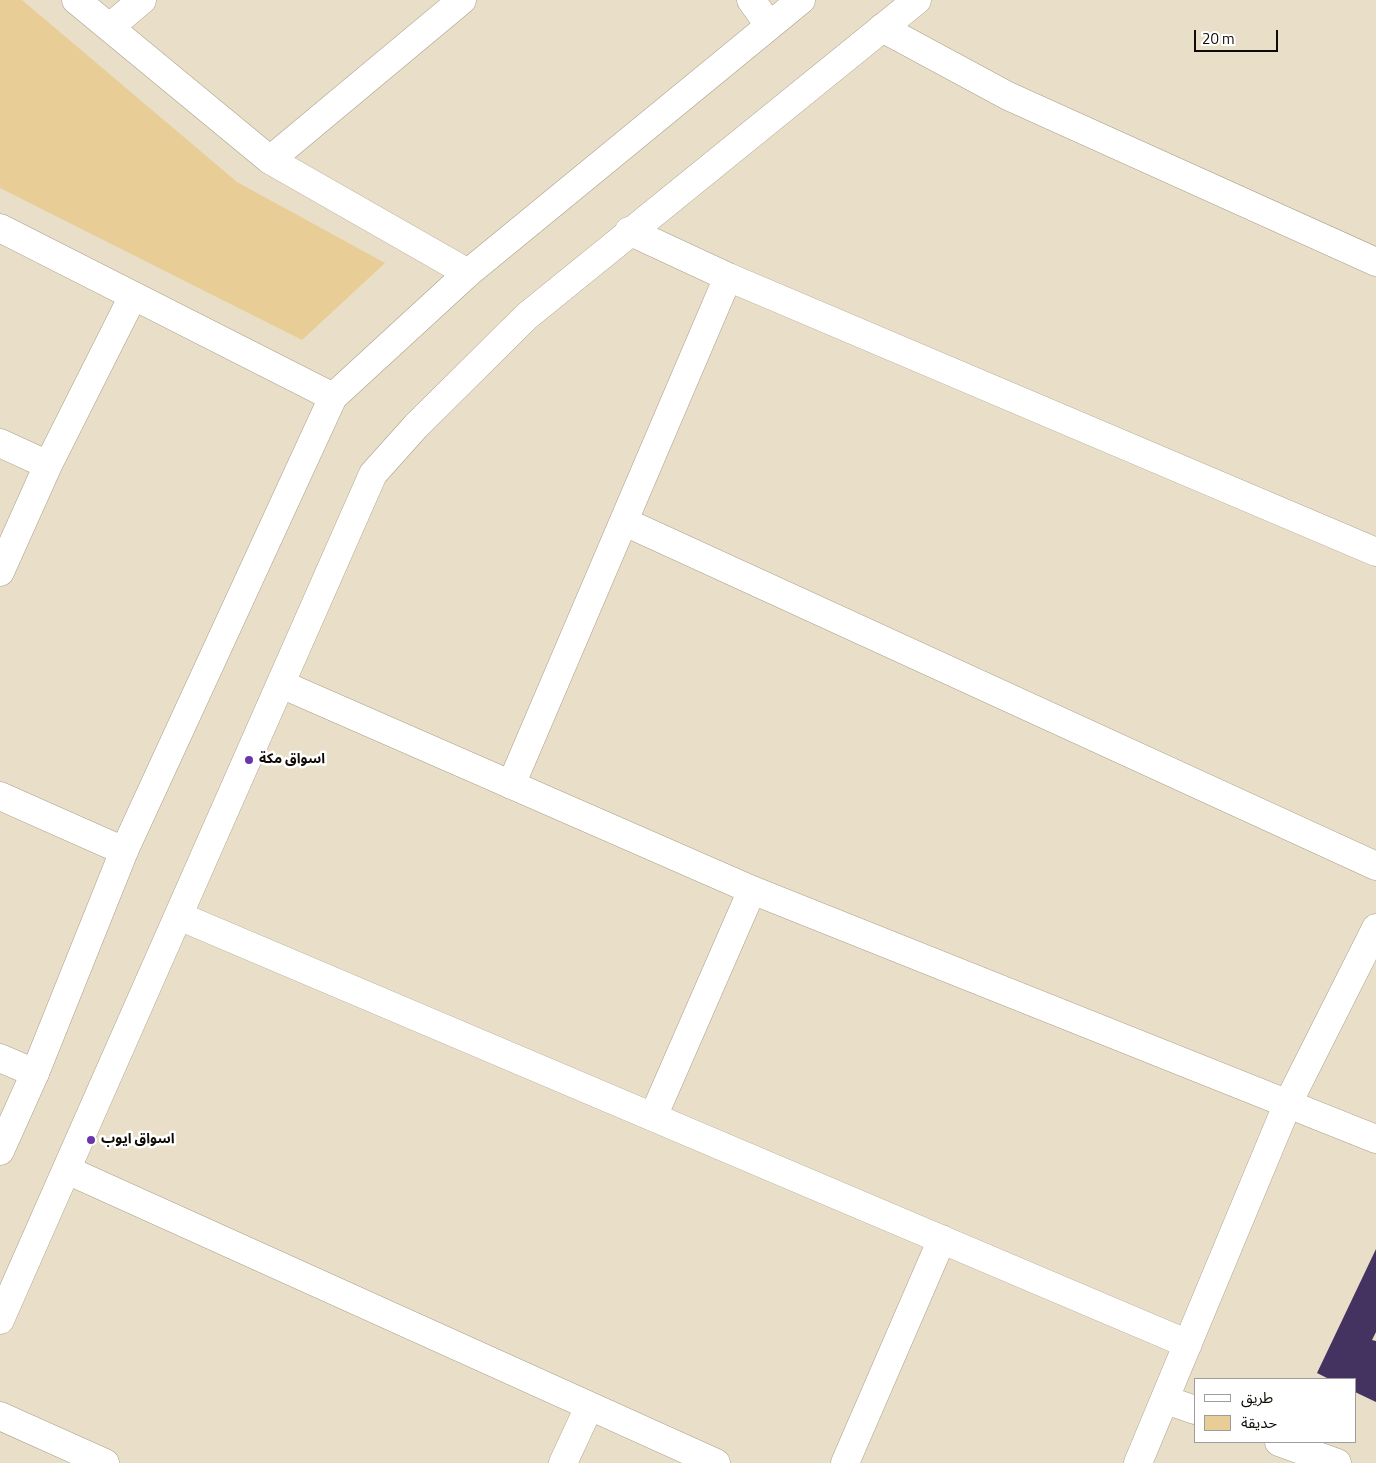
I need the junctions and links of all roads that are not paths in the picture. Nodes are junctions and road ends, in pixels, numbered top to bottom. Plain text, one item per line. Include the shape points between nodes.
1 (76, 0) edge
2 (142, 0) edge
3 (462, 0) edge
4 (751, 0) edge
5 (801, 0) edge
6 (917, 0) edge
7 (769, 26) junction
8 (110, 27) junction
9 (882, 28) junction
10 (270, 160) junction
11 (0, 228) edge
12 (629, 231) junction
13 (1376, 262) edge
14 (468, 273) junction
15 (728, 277) junction
16 (133, 296) junction
17 (332, 396) junction
18 (0, 443) edge
19 (48, 464) junction
20 (625, 522) junction
21 (1376, 552) edge
22 (0, 572) edge
23 (281, 684) junction
24 (511, 785) junction
25 (0, 796) edge
26 (124, 851) junction
27 (1376, 866) edge
28 (752, 890) junction
29 (179, 916) junction
30 (1376, 928) edge
31 (0, 1058) edge
32 (34, 1073) junction
33 (1288, 1102) junction
34 (652, 1117) junction
35 (1376, 1139) edge
36 (0, 1151) edge
37 (67, 1170) junction
38 (942, 1240) junction
39 (0, 1320) edge
40 (1188, 1344) junction
41 (1166, 1400) junction
42 (589, 1407) junction
43 (1194, 1410) edge
44 (0, 1416) edge
45 (1283, 1443) edge
46 (106, 1463) edge
47 (563, 1463) edge
48 (716, 1463) edge
49 (845, 1463) edge
50 (1138, 1463) edge
51 (1337, 1463) edge

1 - 8 street
2 - 8 street
3 - 10 street
4 - 7 street
5 - 7 street
6 - 9 street
7 - 14 street
8 - 10 street
9 - 12 street
9 - 13 street via 1008,96
10 - 14 street
11 - 16 street
12 - 15 street
12 - 23 street via 527,316 416,426 373,474
14 - 17 street
15 - 20 street
15 - 21 street
16 - 17 street
16 - 19 street
17 - 26 street
18 - 19 street
19 - 22 street
20 - 24 street
20 - 27 street
23 - 24 street
23 - 29 street
24 - 28 street
25 - 26 street
26 - 32 street
28 - 33 street
28 - 34 street
29 - 34 street
29 - 37 street
30 - 33 street
31 - 32 street
32 - 36 street
33 - 35 street
33 - 40 street
34 - 38 street
37 - 39 street
37 - 42 street
38 - 40 street
38 - 49 street
40 - 41 street
41 - 43 street
41 - 50 street
42 - 47 street
42 - 48 street
44 - 46 street
45 - 51 street

